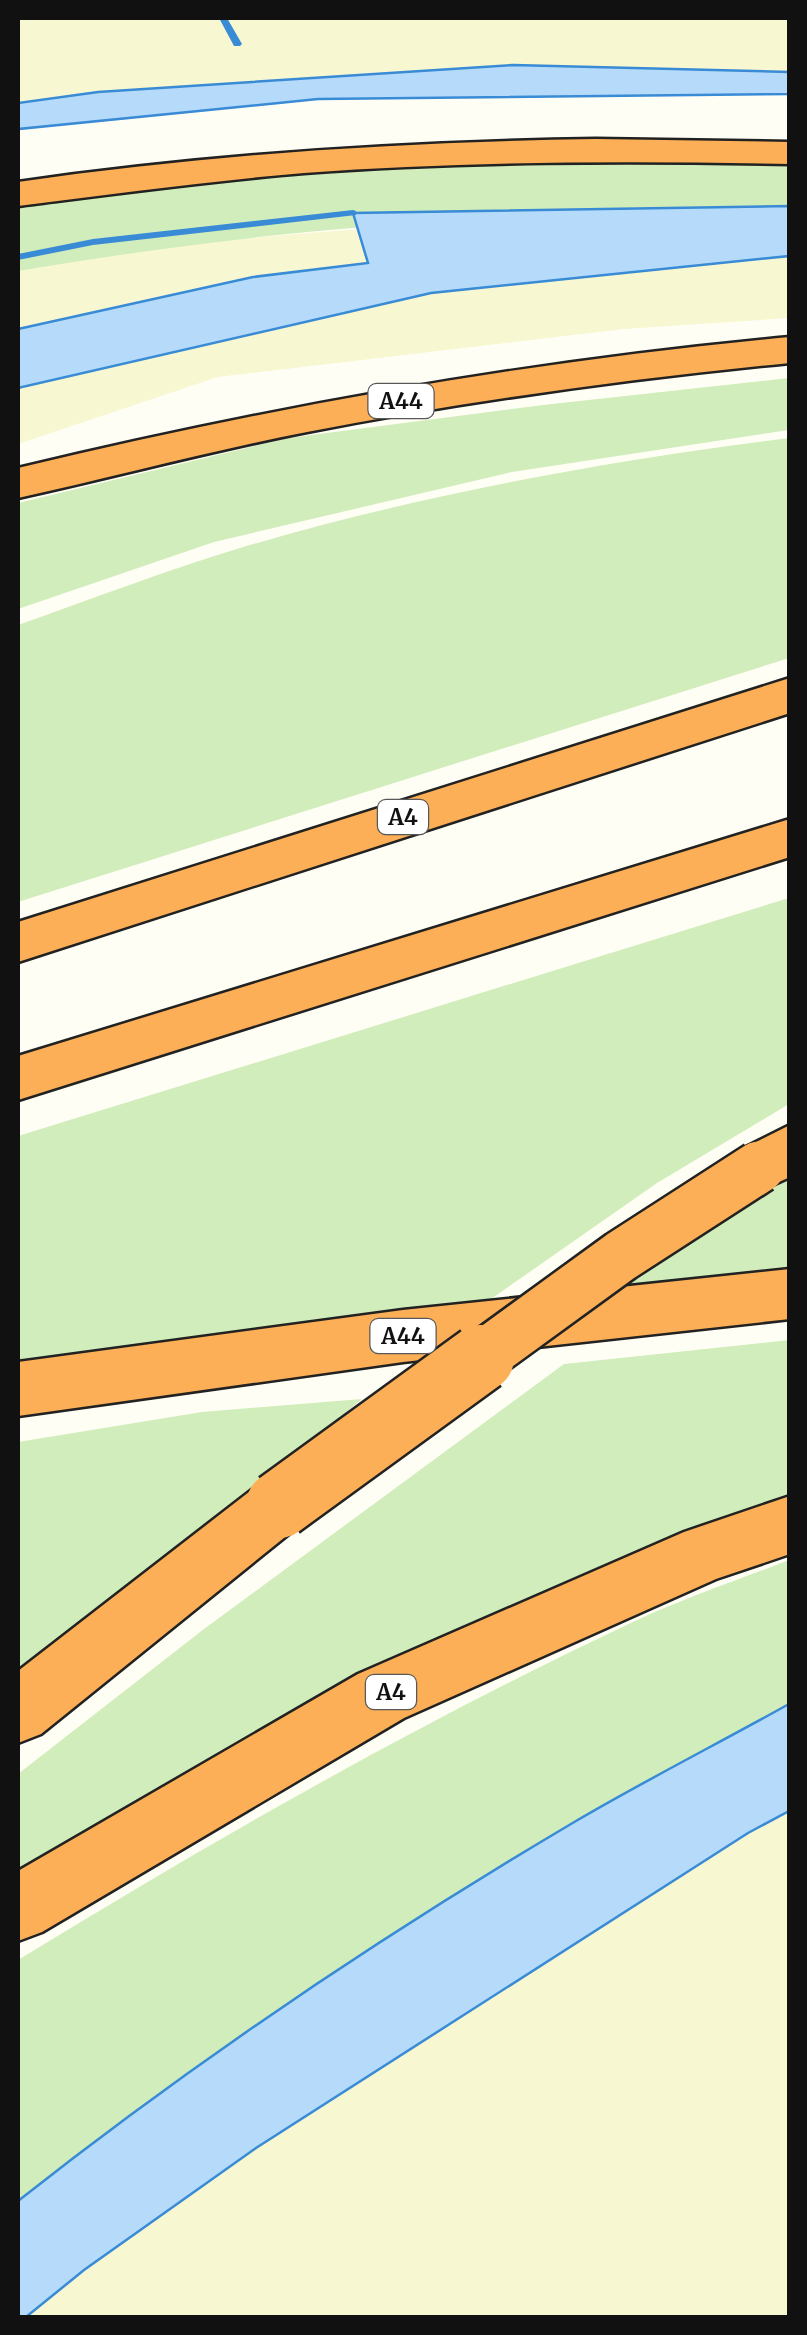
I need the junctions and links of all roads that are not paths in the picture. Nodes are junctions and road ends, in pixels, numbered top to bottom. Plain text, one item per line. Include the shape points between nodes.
1 (790, 154) edge
2 (18, 194) edge
3 (790, 350) edge
4 (18, 483) edge
5 (790, 694) edge
6 (790, 838) edge
7 (18, 942) edge
8 (18, 1078) edge
9 (774, 1157) edge
10 (790, 1294) edge
11 (18, 1389) edge
12 (790, 1525) edge
13 (18, 1710) edge
14 (18, 1908) edge

1 - 2 highway via 604,148 370,156
3 - 4 highway, A44 via 430,395
5 - 7 highway, A4
6 - 8 highway
9 - 13 highway, bridge via 606,1267 280,1505
10 - 11 highway, A44 via 322,1346
12 - 14 highway, A4 via 706,1553 382,1696

